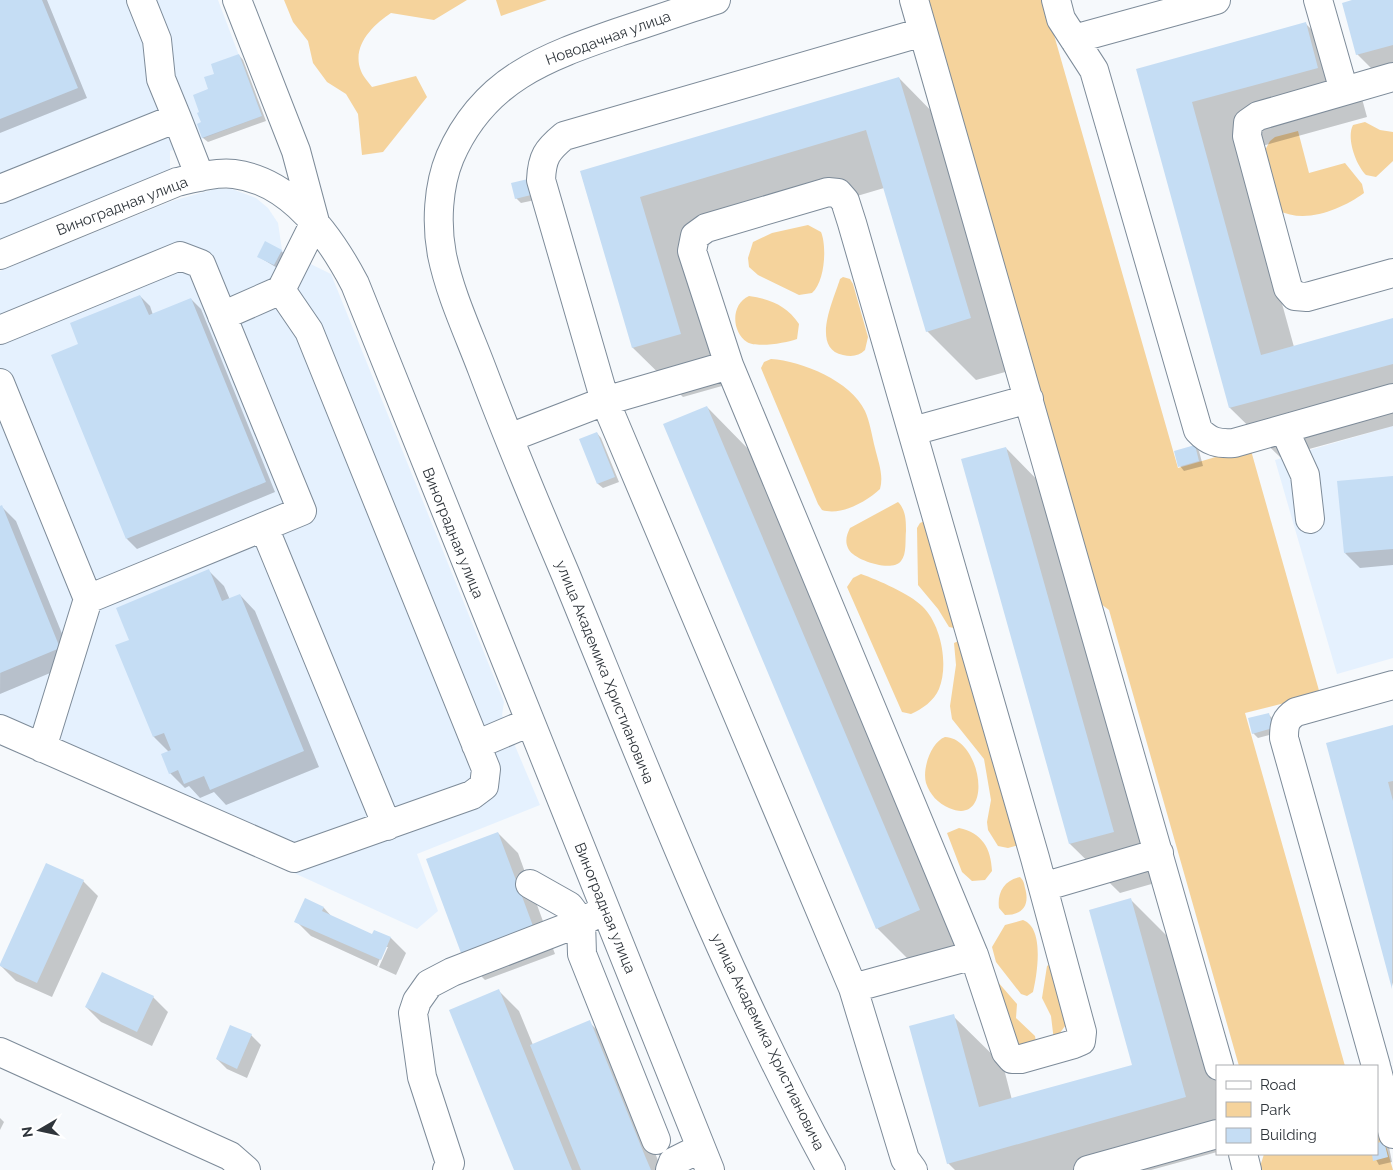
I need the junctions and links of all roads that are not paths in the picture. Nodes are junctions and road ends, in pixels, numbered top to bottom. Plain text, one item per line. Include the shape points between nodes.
1 (141, 0) edge
2 (236, 0) edge
3 (716, 0) edge
4 (914, 0) edge
5 (1056, 0) edge
6 (1216, 0) edge
7 (1318, 0) edge
8 (923, 32) junction
9 (1074, 39) junction
10 (1393, 78) edge
11 (1344, 91) junction
12 (177, 118) junction
13 (450, 157) joint
14 (200, 177) junction
15 (0, 188) edge
16 (315, 222) junction
17 (0, 255) edge
18 (1393, 273) edge
19 (281, 290) junction
20 (222, 316) junction
21 (0, 330) edge
22 (729, 365) junction
23 (0, 383) edge
24 (1393, 398) edge
25 (1029, 399) junction
26 (606, 401) junction
27 (1284, 429) junction
28 (913, 431) junction
29 (509, 438) junction
30 (1310, 519) dead end
31 (264, 527) junction
32 (88, 599) junction
33 (1393, 685) edge
34 (530, 722) junction
35 (0, 729) edge
36 (476, 745) junction
37 (42, 748) junction
38 (387, 826) junction
39 (1159, 853) junction
40 (530, 884) dead end
41 (1043, 887) junction
42 (606, 910) junction
43 (581, 922) junction
44 (974, 955) junction
45 (853, 988) junction
46 (0, 1052) edge
47 (1219, 1065) edge
48 (1382, 1078) edge
49 (1216, 1134) edge
50 (1393, 1134) edge
51 (656, 1140) dead end
52 (1243, 1155) edge
53 (705, 1159) edge
54 (246, 1170) edge
55 (447, 1170) edge
56 (670, 1170) edge
57 (831, 1170) edge
58 (913, 1170) edge
59 (1088, 1170) edge
60 (1247, 1170) edge

1 - 12 street via 157,40 162,79
2 - 16 street via 296,151
3 - 13 street, Новодачная улица via 542,60 514,77 486,101
4 - 8 street
5 - 9 street via 1061,19
6 - 9 street
7 - 11 street
8 - 25 street
8 - 26 street via 564,136 550,147 542,162 541,180
9 - 27 street via 1094,70 1198,430 1207,440 1220,444
10 - 11 street
11 - 18 street via 1258,116 1248,123 1247,136 1288,288 1295,296 1306,297
12 - 14 street
12 - 15 street
13 - 29 street, улица Академика Христиановича via 442,187 439,218 441,253 462,318
14 - 16 street, Виноградная улица via 232,174 260,180
14 - 17 street, Виноградная улица via 177,182
16 - 19 street
16 - 34 street, Виноградная улица via 340,256 354,284
19 - 20 street
19 - 36 street via 309,331
20 - 21 street via 201,264 180,256
20 - 31 street via 302,511
22 - 26 street
22 - 28 street via 692,250 695,236 706,228 828,192 838,193 845,201
22 - 44 street
23 - 32 street
24 - 27 street
25 - 28 street
25 - 39 street
26 - 29 street
26 - 45 street
27 - 30 street via 1305,475
28 - 41 street
29 - 57 street, улица Академика Христиановича via 702,906 789,1092
31 - 32 street
31 - 38 street
32 - 37 street
33 - 48 street via 1296,712 1288,717 1284,726 1284,738
34 - 36 street
34 - 42 street, Виноградная улица
35 - 37 street
36 - 38 street via 486,769 484,786 472,795
37 - 38 street via 294,858
39 - 41 street
39 - 47 street
40 - 43 street via 569,906
41 - 44 street via 1082,1032 1081,1041 1012,1059 1006,1052
42 - 43 street
42 - 53 street, Виноградная улица
43 - 51 street via 582,954
43 - 55 street via 452,972 429,984 416,1001 413,1013 422,1077 450,1163
44 - 45 street
45 - 58 street via 905,1159
46 - 54 street via 230,1156
48 - 50 street
49 - 59 street
52 - 60 street
53 - 56 street via 673,1162

